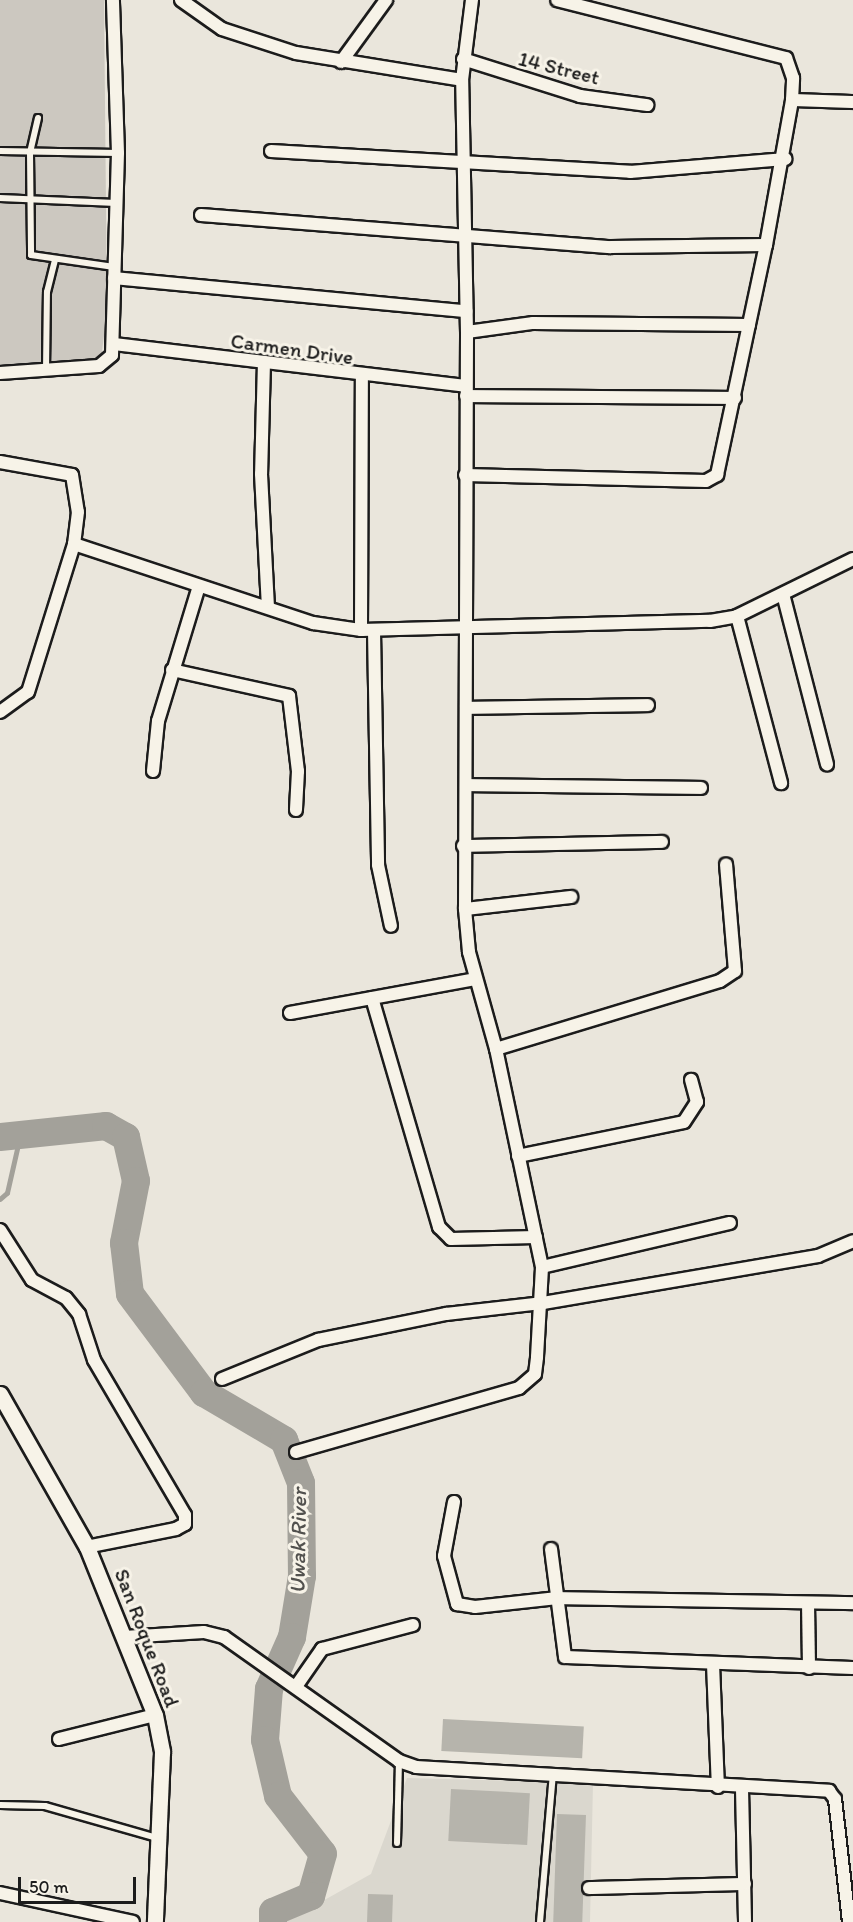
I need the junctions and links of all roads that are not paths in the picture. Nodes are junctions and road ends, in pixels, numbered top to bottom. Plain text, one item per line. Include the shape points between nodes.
1 (113, 0) edge
2 (181, 0) edge
3 (386, 0) edge
4 (472, 0) edge
5 (556, 0) edge
6 (464, 59) junction
7 (341, 62) junction
8 (462, 80) junction
9 (792, 100) junction
10 (853, 102) edge
11 (647, 105) dead end
12 (38, 118) dead end
13 (0, 151) edge
14 (271, 151) dead end
15 (30, 153) junction
16 (118, 153) junction
17 (785, 159) junction
18 (464, 163) junction
19 (0, 198) edge
20 (29, 200) junction
21 (117, 203) junction
22 (201, 215) dead end
23 (465, 236) junction
24 (766, 246) junction
25 (55, 260) junction
26 (114, 273) junction
27 (466, 311) junction
28 (749, 325) junction
29 (468, 332) junction
30 (114, 344) junction
31 (264, 362) junction
32 (45, 370) junction
33 (0, 373) edge
34 (363, 378) junction
35 (466, 391) junction
36 (735, 398) junction
37 (0, 462) edge
38 (465, 475) junction
39 (74, 544) junction
40 (853, 559) edge
41 (199, 586) junction
42 (783, 594) junction
43 (268, 607) junction
44 (737, 616) junction
45 (466, 627) junction
46 (367, 630) junction
47 (172, 670) junction
48 (648, 705) dead end
49 (466, 708) junction
50 (0, 712) edge
51 (827, 764) dead end
52 (153, 771) dead end
53 (781, 783) dead end
54 (466, 785) junction
55 (700, 788) dead end
56 (296, 810) dead end
57 (662, 842) dead end
58 (463, 846) junction
59 (726, 864) dead end
60 (570, 897) dead end
61 (465, 909) junction
62 (391, 926) dead end
63 (475, 980) junction
64 (372, 998) junction
65 (290, 1013) dead end
66 (496, 1049) junction
67 (691, 1080) dead end
68 (518, 1156) junction
69 (730, 1223) dead end
70 (0, 1230) edge
71 (536, 1237) junction
72 (853, 1241) edge
73 (542, 1267) junction
74 (543, 1303) junction
75 (222, 1379) dead end
76 (0, 1395) edge
77 (296, 1452) dead end
78 (454, 1502) dead end
79 (87, 1547) junction
80 (551, 1548) dead end
81 (558, 1598) junction
82 (808, 1603) junction
83 (853, 1603) edge
84 (413, 1625) dead end
85 (124, 1637) junction
86 (713, 1664) junction
87 (809, 1668) junction
88 (853, 1668) edge
89 (292, 1681) junction
90 (155, 1715) junction
91 (58, 1739) dead end
92 (399, 1761) junction
93 (553, 1773) junction
94 (718, 1787) junction
95 (742, 1789) junction
96 (0, 1805) edge
97 (159, 1838) junction
98 (397, 1843) dead end
99 (745, 1884) junction
100 (589, 1888) dead end
101 (0, 1893) edge
102 (133, 1922) edge
103 (155, 1922) edge
104 (540, 1922) edge
105 (745, 1922) edge
106 (849, 1922) edge

1 - 16 street
2 - 7 street via 222,29
3 - 7 street
4 - 6 street
5 - 9 street via 786,58 793,78
6 - 8 street
6 - 11 street, 14 Street via 580,96
7 - 8 street
8 - 18 street
9 - 10 street
9 - 17 street
12 - 15 lane
13 - 15 lane
14 - 18 street
15 - 16 lane
15 - 20 lane
16 - 21 street
17 - 18 street via 630,172
17 - 24 street
18 - 23 street
19 - 20 lane
20 - 21 lane
20 - 25 lane via 31,255
21 - 26 street
22 - 23 street
23 - 24 street via 611,247
23 - 27 street
24 - 28 street
25 - 26 lane
25 - 32 lane via 47,292
26 - 27 street
26 - 30 street
27 - 29 street
28 - 29 street via 533,323
28 - 36 street
29 - 35 street
30 - 31 street, Carmen Drive
30 - 32 street via 109,360 99,366
31 - 34 street, Carmen Drive
31 - 43 street via 261,474
32 - 33 street
34 - 35 street, Carmen Drive
34 - 46 street
35 - 36 street, Carmen Drive
35 - 38 street
36 - 38 street via 722,469 712,479
37 - 39 street via 72,476 78,512
38 - 45 street
39 - 41 street
39 - 50 street via 28,692
40 - 42 street
41 - 43 street
41 - 47 street
42 - 44 street
42 - 51 street
43 - 46 street via 313,623
44 - 45 street via 672,623
44 - 53 street
45 - 46 street
45 - 49 street
46 - 62 street via 378,865
47 - 52 street
47 - 56 street via 289,696 298,771
48 - 49 street
49 - 54 street
54 - 55 street
54 - 58 street
57 - 58 street
58 - 61 street
59 - 66 street via 735,971 720,981
60 - 61 street
61 - 63 street
63 - 64 street
63 - 66 street
64 - 65 street
64 - 71 street via 439,1227 451,1239
66 - 68 street
67 - 68 street via 695,1111 684,1122
68 - 71 street
69 - 73 street
70 - 79 street via 26,1274 66,1298 79,1314 94,1360 185,1515 185,1524 176,1529
71 - 73 street
72 - 74 street via 818,1256
73 - 74 street
74 - 75 street via 446,1314 318,1340
74 - 77 street via 535,1374 527,1383
76 - 79 street, San Roque Road
78 - 81 street via 444,1556 457,1604 475,1607
79 - 85 street, San Roque Road
80 - 81 street
81 - 82 street
81 - 86 street via 565,1657
82 - 83 street
82 - 87 street
84 - 89 street via 321,1649
85 - 89 street via 204,1632 254,1654
85 - 90 street, San Roque Road
86 - 87 street
86 - 94 street
87 - 88 street
89 - 92 street
90 - 91 street
90 - 97 street, San Roque Road via 162,1752
92 - 93 street via 416,1767
92 - 98 lane
93 - 94 street
93 - 104 lane
94 - 95 street
95 - 99 street
95 - 106 street via 828,1791 835,1799
96 - 97 lane via 45,1806
97 - 103 street, San Roque Road
99 - 100 street
99 - 105 street
101 - 102 street

